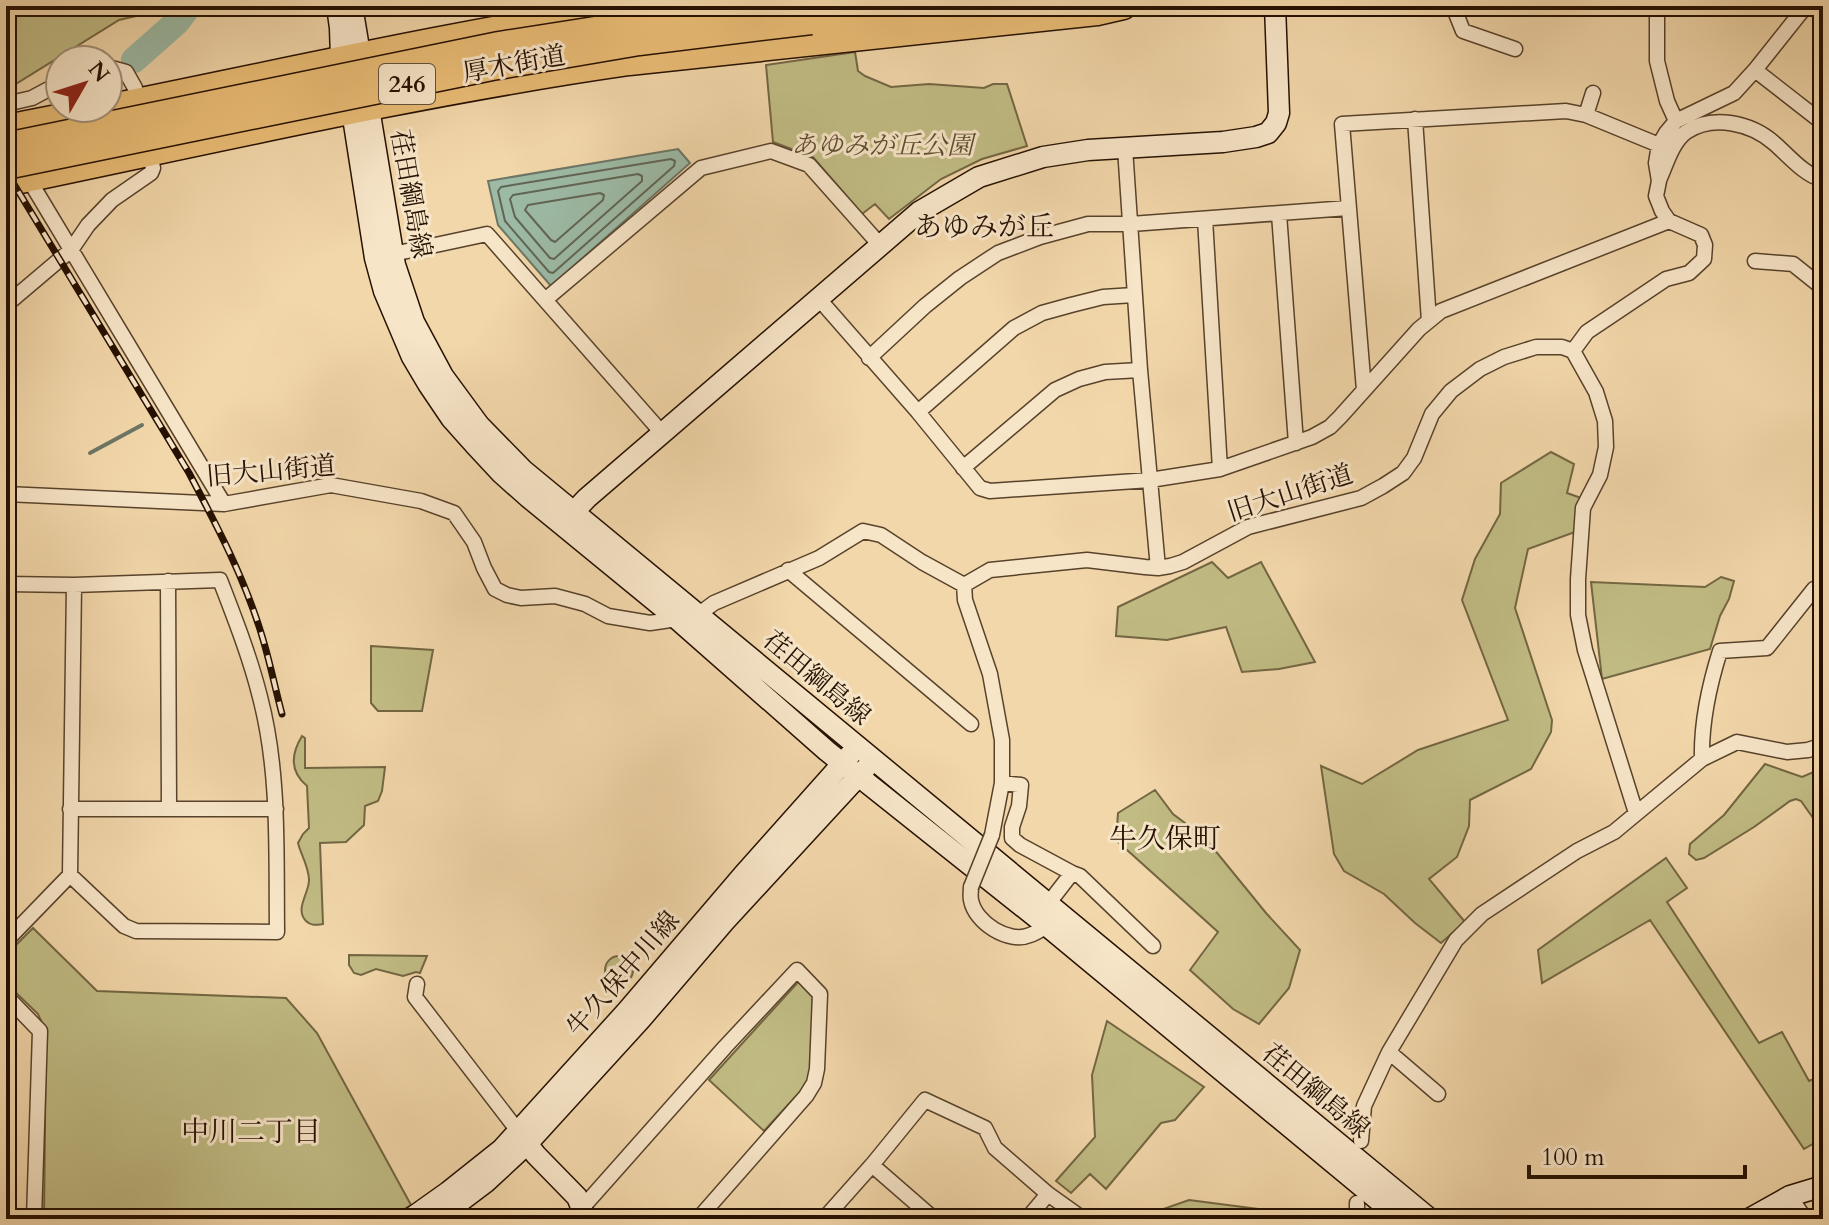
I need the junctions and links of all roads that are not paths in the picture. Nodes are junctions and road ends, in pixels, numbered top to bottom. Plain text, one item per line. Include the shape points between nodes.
1 (337, 6) edge
2 (352, 6) edge
3 (636, 6) edge
4 (782, 6) edge
5 (980, 6) edge
6 (1123, 6) edge
7 (1275, 6) edge
8 (1453, 6) edge
9 (1806, 6) edge
10 (559, 12) edge
11 (1657, 13) dead end
12 (1515, 49) dead end
13 (350, 57) junction
14 (1755, 70) junction
15 (124, 71) edge
16 (44, 92) edge
17 (1593, 93) dead end
18 (139, 103) junction
19 (6, 104) edge
20 (361, 109) junction
21 (1586, 115) junction
22 (1415, 119) junction
23 (1676, 121) junction
24 (1823, 123) edge
25 (6, 128) edge
26 (1659, 145) junction
27 (6, 146) edge
28 (1125, 148) junction
29 (150, 153) junction
30 (13, 176) edge
31 (1823, 180) edge
32 (1659, 181) junction
33 (1348, 208) junction
34 (1279, 214) junction
35 (1205, 219) junction
36 (1669, 221) junction
37 (1131, 224) junction
38 (880, 245) junction
39 (71, 250) junction
40 (384, 253) junction
41 (1755, 261) dead end
42 (1823, 288) edge
43 (1134, 295) junction
44 (819, 299) junction
45 (545, 300) junction
46 (6, 305) edge
47 (1429, 321) junction
48 (1573, 351) junction
49 (869, 358) junction
50 (1140, 370) junction
51 (1364, 390) junction
52 (918, 412) junction
53 (663, 434) junction
54 (1296, 443) junction
55 (963, 468) junction
56 (1220, 469) junction
57 (1150, 480) junction
58 (6, 494) edge
59 (224, 504) junction
60 (568, 518) junction
61 (1158, 568) junction
62 (788, 570) junction
63 (168, 581) junction
64 (6, 584) edge
65 (74, 585) junction
66 (964, 585) junction
67 (1823, 586) edge
68 (699, 614) junction
69 (677, 619) junction
70 (971, 724) dead end
71 (1823, 745) edge
72 (866, 753) junction
73 (1702, 759) junction
74 (842, 764) junction
75 (858, 777) junction
76 (1002, 783) junction
77 (70, 809) junction
78 (169, 809) junction
79 (276, 809) junction
80 (1636, 813) junction
81 (1072, 873) junction
82 (70, 875) junction
83 (1048, 904) junction
84 (1047, 926) junction
85 (6, 941) edge
86 (1153, 946) dead end
87 (417, 984) dead end
88 (6, 996) edge
89 (1389, 1052) junction
90 (1438, 1094) dead end
91 (522, 1137) junction
92 (1361, 1141) dead end
93 (872, 1165) junction
94 (1823, 1186) edge
95 (1048, 1194) junction
96 (1790, 1196) junction
97 (1357, 1203) dead end
98 (584, 1213) edge
99 (34, 1219) edge
100 (410, 1219) edge
101 (437, 1219) edge
102 (698, 1219) edge
103 (824, 1219) edge
104 (934, 1219) edge
105 (1027, 1219) edge
106 (1083, 1219) edge
107 (1357, 1219) edge
108 (1401, 1219) edge
109 (1430, 1219) edge
110 (1749, 1219) edge
111 (1805, 1219) edge

1 - 13 main road
2 - 13 main road
3 - 10 highway, 246
4 - 27 highway, 厚木街道 / 246, bridge via 499,45
5 - 30 highway, 厚木街道 / 246, bridge via 811,21 492,67
6 - 20 highway, 246 via 629,62
7 - 28 main road via 1279,113 1268,133 1223,142
8 - 12 street via 1463,31
9 - 14 street
10 - 13 highway, 246
11 - 23 street via 1657,61
13 - 18 highway, 246
13 - 20 main road, 荏田綱島線
14 - 23 street via 1734,93
14 - 24 street
15 - 18 street
16 - 19 street
17 - 21 street
18 - 25 highway, 246
18 - 29 street
20 - 29 highway, 246
20 - 40 main road, 荏田綱島線
21 - 22 street via 1566,111
21 - 26 street
22 - 33 street via 1342,124
22 - 47 street
23 - 26 street
26 - 32 street
28 - 37 street
28 - 38 main road via 1043,157 979,177 919,212
29 - 30 highway, 246
29 - 39 street via 151,173 112,200
30 - 39 street
31 - 32 street via 1757,131 1725,123 1685,133
32 - 36 street via 1656,196
33 - 34 street
33 - 51 street
34 - 35 street
34 - 54 street
35 - 37 street
35 - 56 street
36 - 47 street via 1441,311
36 - 48 street via 1701,235 1704,259 1587,332
37 - 43 street
37 - 49 street via 1088,224 998,253 925,306
38 - 44 main road
38 - 45 street via 809,165 771,151 701,168
39 - 46 street
39 - 59 street
40 - 45 street via 487,234
40 - 60 main road, 荏田綱島線 via 451,418 501,473
41 - 42 street via 1793,264
43 - 50 street
43 - 52 street via 1071,305 1014,328
44 - 49 street
44 - 53 main road
45 - 53 street
47 - 51 street
48 - 61 street, 旧大山街道 via 1536,347 1480,369 1432,414 1403,473 1361,498 1248,527 1183,562
48 - 80 street via 1596,392 1606,447 1600,475 1583,508 1578,615
49 - 52 street
50 - 55 street via 1105,372 1055,390
50 - 57 street
51 - 54 street via 1330,427
52 - 55 street
53 - 60 main road
54 - 56 street
55 - 57 street via 980,488 990,491
56 - 57 street
57 - 61 street
58 - 59 street, 旧大山街道
59 - 69 street, 旧大山街道 via 331,485 421,501 454,513 495,589 507,595 555,596 608,616 650,623
60 - 68 main road, 荏田綱島線
60 - 69 main road, 荏田綱島線
61 - 66 street, 旧大山街道 via 1087,560 990,570
62 - 66 street via 863,531 881,535
62 - 68 street
62 - 70 street
63 - 65 street
63 - 78 street
63 - 79 street via 220,580 261,700
64 - 65 street
65 - 77 street
66 - 76 street via 990,674
67 - 73 street via 1814,589 1767,648 1720,651 1708,688
68 - 72 main road, 荏田綱島線
69 - 74 main road, 荏田綱島線
71 - 73 street via 1787,752 1737,742
72 - 74 main road, 牛久保中川線
72 - 75 main road, 牛久保中川線
72 - 83 main road, 荏田綱島線
73 - 80 street
74 - 75 main road, 荏田綱島線
74 - 91 main road, 牛久保中川線
75 - 84 main road, 荏田綱島線
75 - 91 main road, 牛久保中川線 via 641,1019
76 - 81 street via 1021,785 1012,838
76 - 84 street, bridge via 971,902 990,927 1008,938 1029,936
77 - 78 street
77 - 82 street
78 - 79 street
79 - 82 street via 277,932 136,931
80 - 89 street via 1482,914 1456,940
81 - 83 street
81 - 86 street
82 - 85 street
83 - 109 main road, 荏田綱島線
84 - 108 main road, 荏田綱島線
87 - 91 street via 415,997
88 - 99 street via 40,1031
89 - 90 street
89 - 92 street via 1364,1106
91 - 98 main road via 571,1189
91 - 100 main road, 牛久保中川線
91 - 101 main road, 牛久保中川線 via 486,1182
93 - 95 street via 925,1100 985,1128 995,1148
93 - 103 street
93 - 104 street
94 - 96 main road
95 - 105 street
95 - 106 street
96 - 110 main road
96 - 111 street
97 - 107 street
98 - 102 street via 797,970 820,994 814,1083

